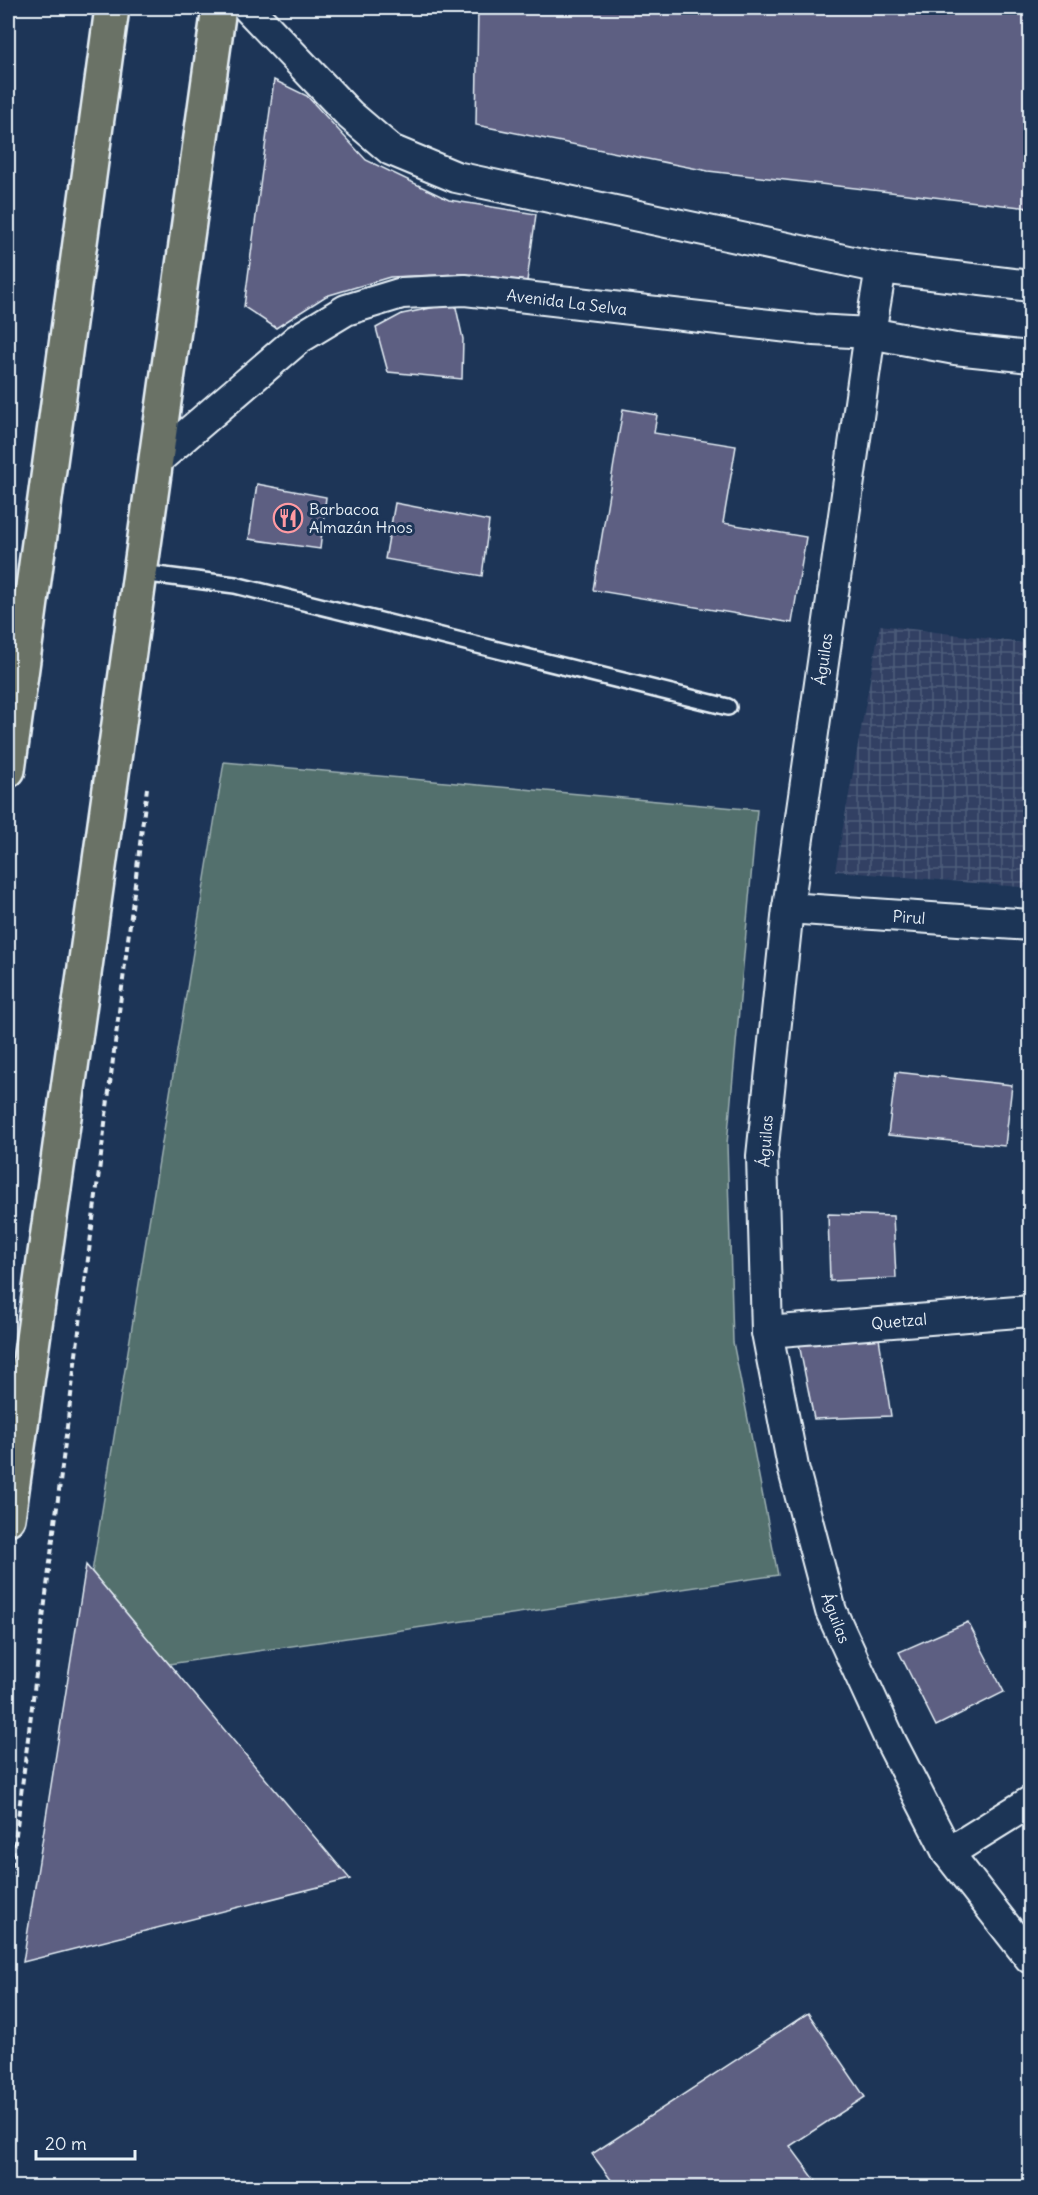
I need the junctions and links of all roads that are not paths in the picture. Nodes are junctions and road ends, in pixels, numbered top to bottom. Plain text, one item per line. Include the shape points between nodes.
1 (112, 8) edge
2 (219, 8) edge
3 (248, 8) edge
4 (881, 268) junction
5 (1030, 286) edge
6 (870, 333) junction
7 (1030, 357) edge
8 (157, 460) junction
9 (141, 573) junction
10 (728, 707) dead end
11 (8, 770) edge
12 (788, 908) junction
13 (1030, 926) edge
14 (1030, 1311) edge
15 (767, 1332) junction
16 (8, 1518) edge
17 (1030, 1802) edge
18 (948, 1853) junction
19 (1030, 1958) edge

1 - 11 highway
2 - 8 highway
3 - 4 street via 350,115 392,150 456,177
4 - 5 street
4 - 6 street, Águilas
6 - 7 street, Avenida La Selva via 955,349
6 - 8 street, Avenida La Selva via 802,329 465,290 402,293 346,310 298,339
6 - 12 street, Águilas
8 - 9 highway
9 - 10 lane via 235,585
9 - 16 highway
12 - 13 street, Pirul
12 - 15 street, Águilas via 762,1156
14 - 15 street, Quetzal
15 - 18 street, Águilas via 793,1467 831,1611 891,1742
17 - 18 street
18 - 19 street, Águilas

